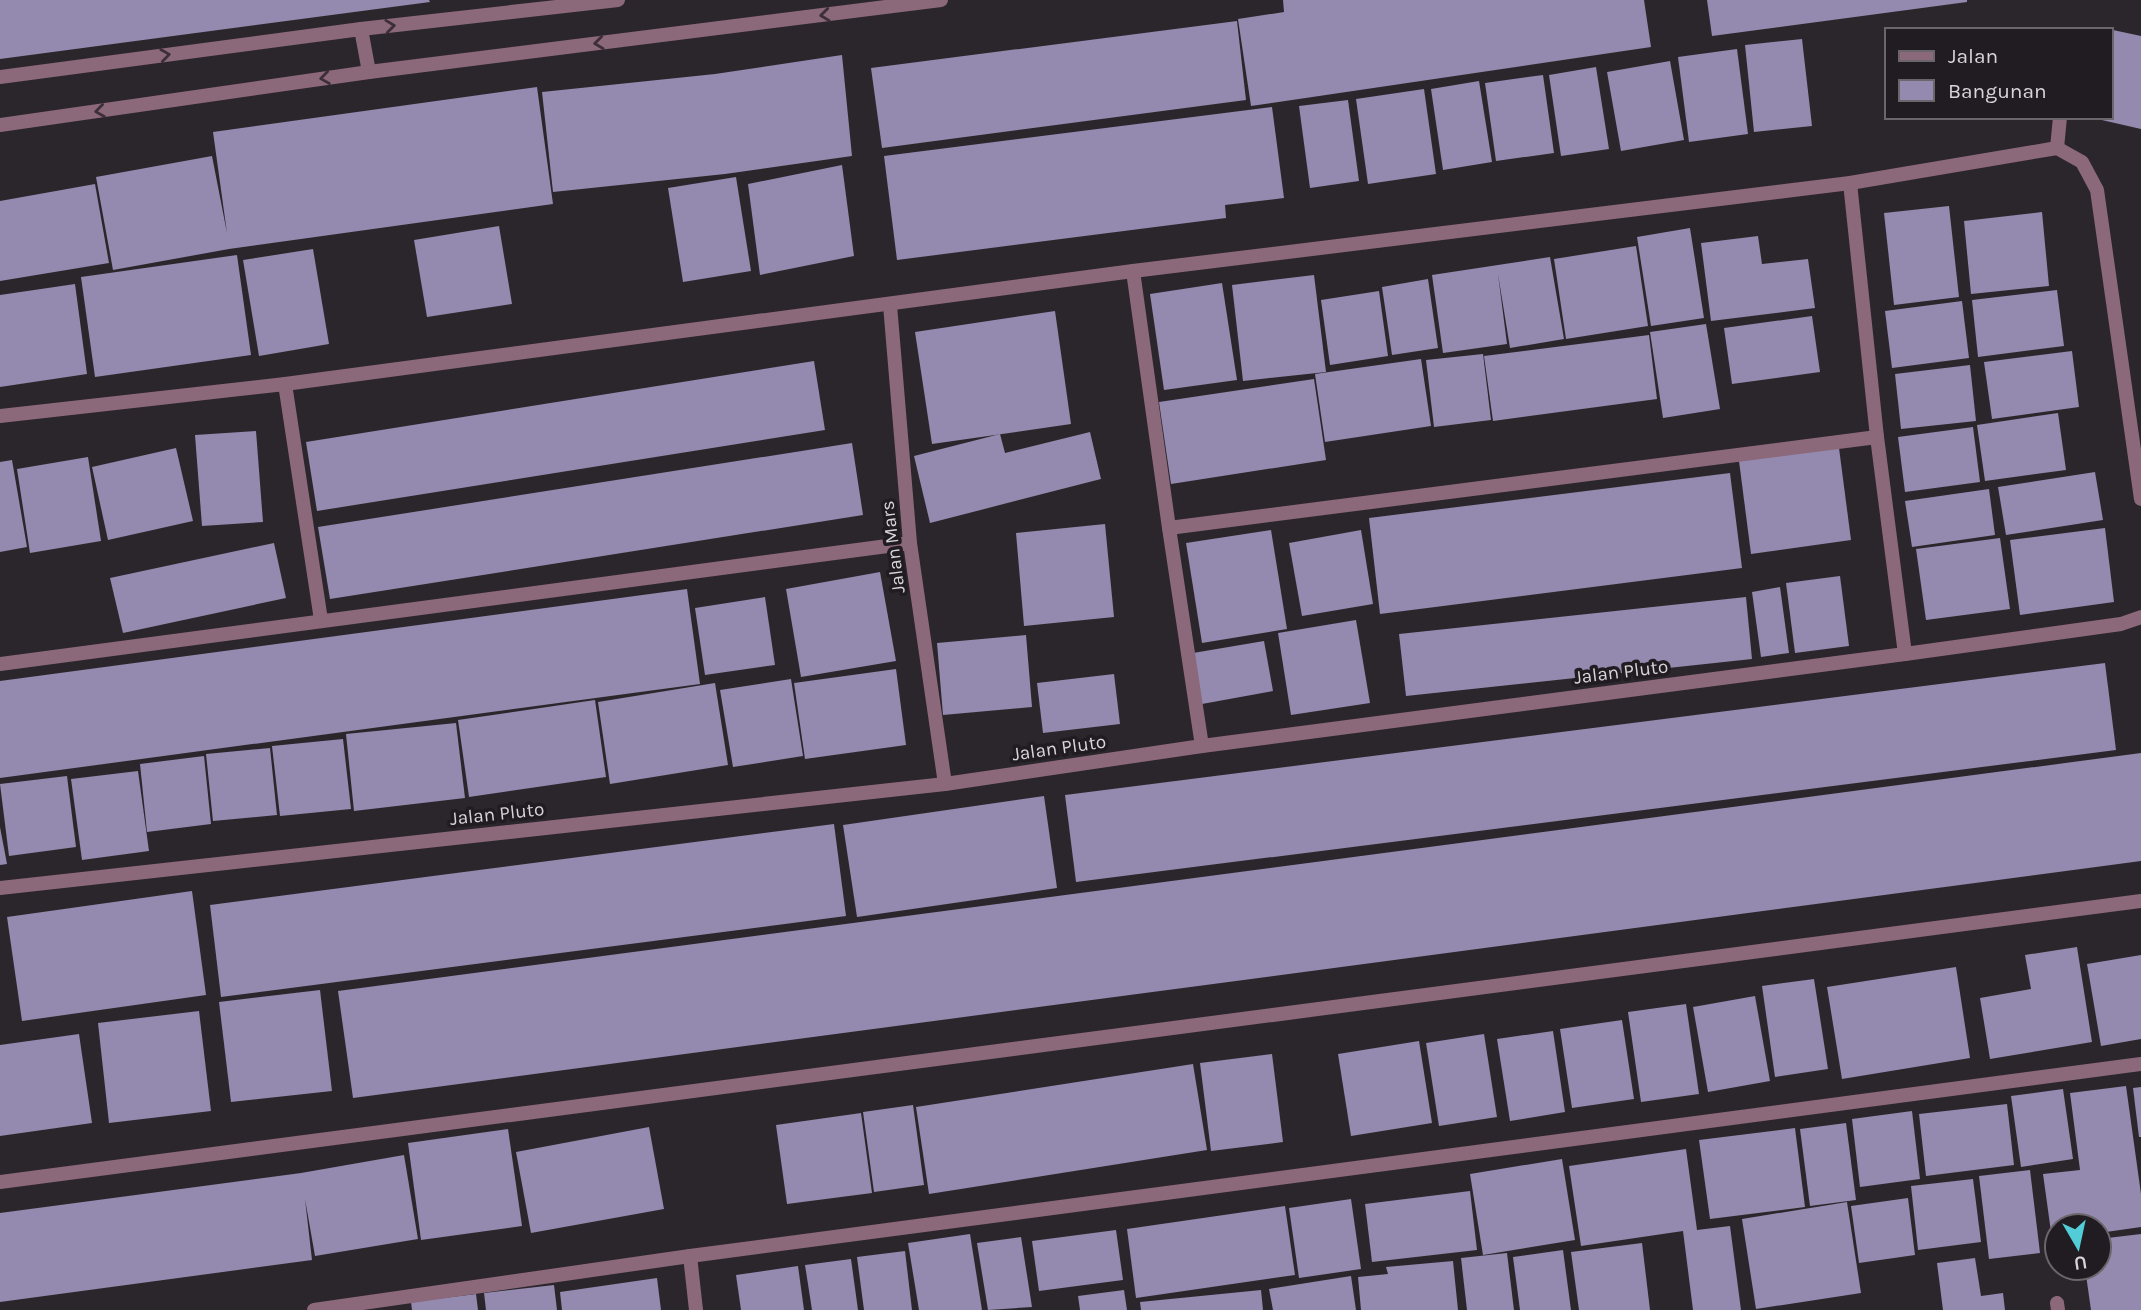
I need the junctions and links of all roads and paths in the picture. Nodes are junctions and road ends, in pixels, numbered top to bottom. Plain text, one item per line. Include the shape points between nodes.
1 (618, 0) edge
2 (941, 0) edge
3 (852, 6) edge
4 (361, 29) junction
5 (369, 72) junction
6 (0, 77) edge
7 (2060, 119) edge
8 (0, 125) edge
9 (2057, 148) junction
10 (1850, 183) junction
11 (1133, 271) junction
12 (890, 304) junction
13 (285, 384) junction
14 (0, 416) edge
15 (1877, 437) junction
16 (2141, 499) edge
17 (1168, 528) junction
18 (910, 542) junction
19 (2141, 617) edge
20 (321, 620) junction
21 (1905, 654) junction
22 (0, 664) edge
23 (1202, 746) junction
24 (945, 784) junction
25 (0, 888) edge
26 (2141, 901) edge
27 (2141, 1064) edge
28 (0, 1182) edge
29 (690, 1256) junction
30 (314, 1310) edge
31 (696, 1310) edge

4 -> 1 street
2 - 3 street
3 -> 5 street
4 - 5 street
6 -> 4 street
5 -> 8 street
7 - 9 street
9 - 10 street
9 - 16 street via 2082,162 2097,190
10 - 11 street
10 - 15 street
11 - 12 street
11 - 17 street
12 - 13 street
12 - 18 street, Jalan Mars
13 - 14 street
13 - 20 street
15 - 17 street
15 - 21 street
17 - 23 street
18 - 20 street
18 - 24 street, Jalan Mars
19 - 21 street, Jalan Pluto via 2121,624
20 - 22 street
21 - 23 street, Jalan Pluto
23 - 24 street, Jalan Pluto
24 - 25 street, Jalan Pluto
26 - 28 street
27 - 29 street
29 - 30 street
29 - 31 street

